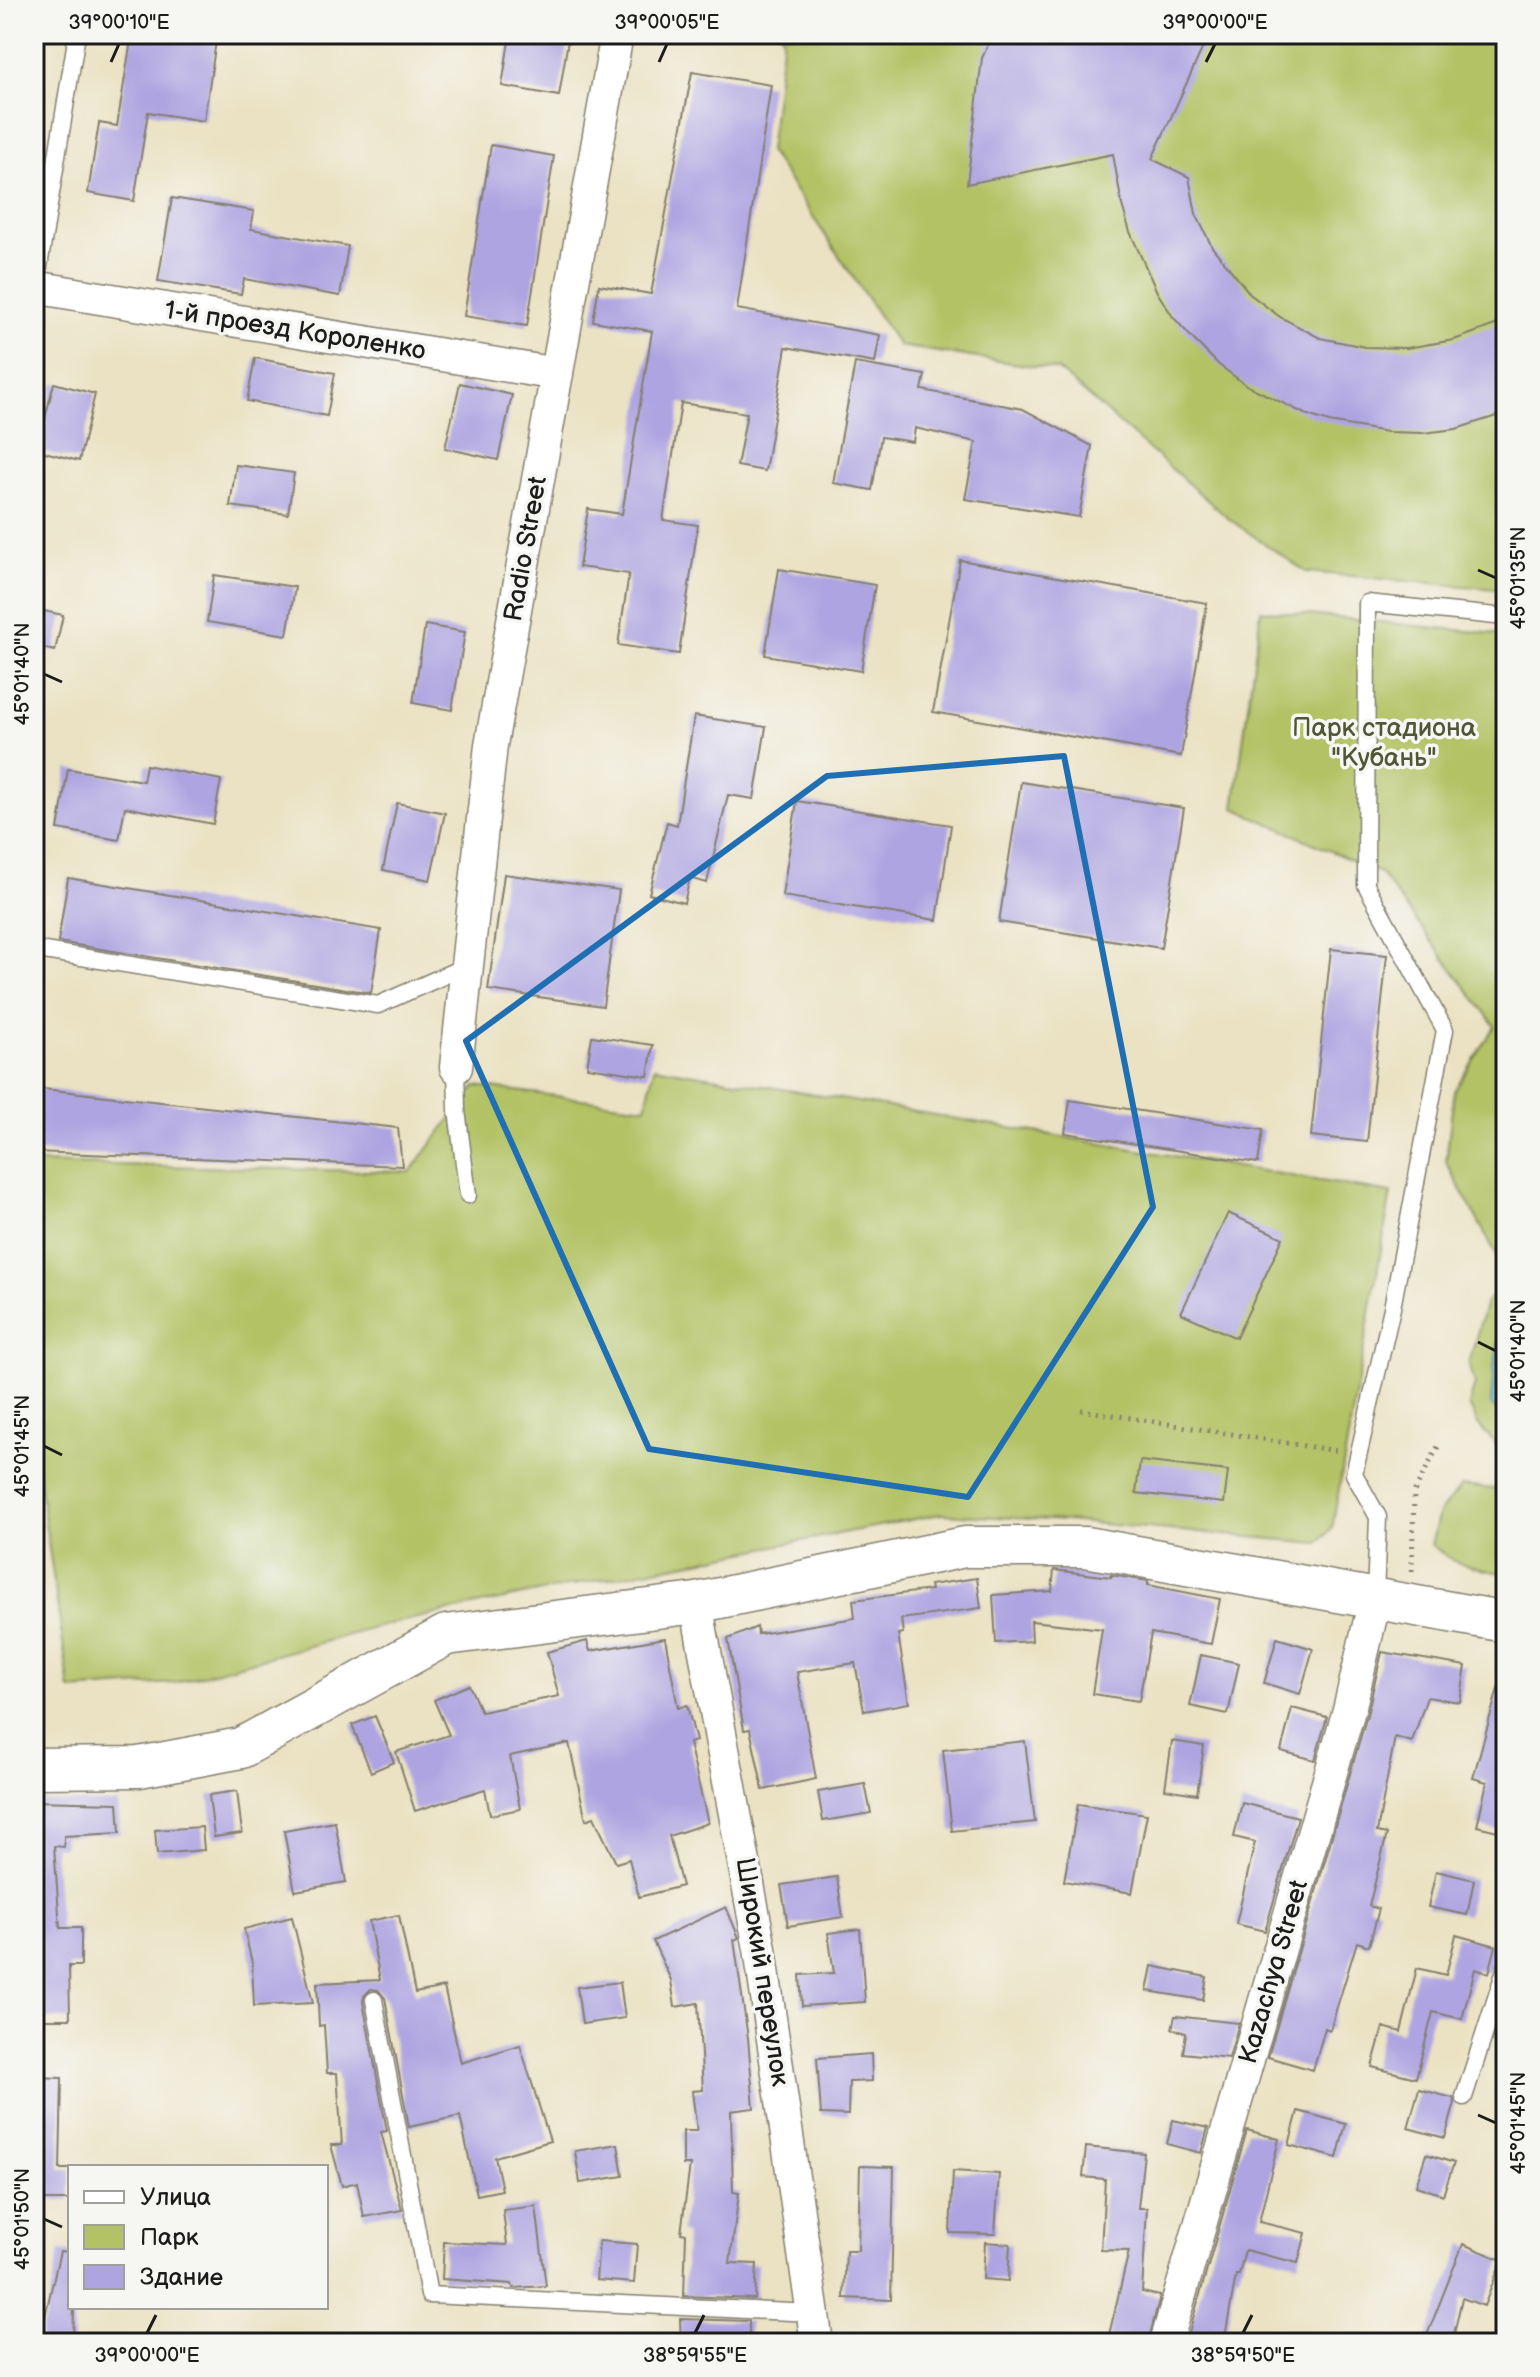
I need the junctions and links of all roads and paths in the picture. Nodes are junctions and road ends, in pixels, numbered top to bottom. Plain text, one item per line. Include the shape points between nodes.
1 (77, 34) edge
2 (617, 34) edge
3 (34, 291) edge
4 (557, 374) junction
5 (1506, 617) edge
6 (38, 950) dead end
7 (466, 966) junction
8 (456, 1067) joint
9 (468, 1195) dead end
10 (1081, 1410) dead end
11 (1440, 1443) dead end
12 (1358, 1455) junction
13 (1392, 1601) junction
14 (696, 1603) junction
15 (1506, 1622) edge
16 (34, 1768) edge
17 (1506, 1967) edge
18 (374, 2000) dead end
19 (1464, 2097) dead end
20 (815, 2328) edge
21 (1166, 2343) edge

1 - 3 lane
2 - 4 street, Radio Street
3 - 4 street, 1-й проезд Короленко
4 - 7 street, Radio Street via 491,745
5 - 12 lane via 1367,603 1366,885 1445,1030
6 - 7 lane via 378,1005
7 - 8 street, Radio Street
8 - 9 lane
10 - 12 path
11 - 13 path via 1414,1492
12 - 13 lane via 1354,1474 1378,1517
13 - 14 street via 1086,1547 965,1547
13 - 15 street
13 - 21 street, Kazachya Street via 1349,1710
14 - 16 street via 446,1635 241,1748 139,1767
14 - 20 street, Широкий переулок via 760,1949
17 - 19 lane
18 - 20 lane via 429,2295

